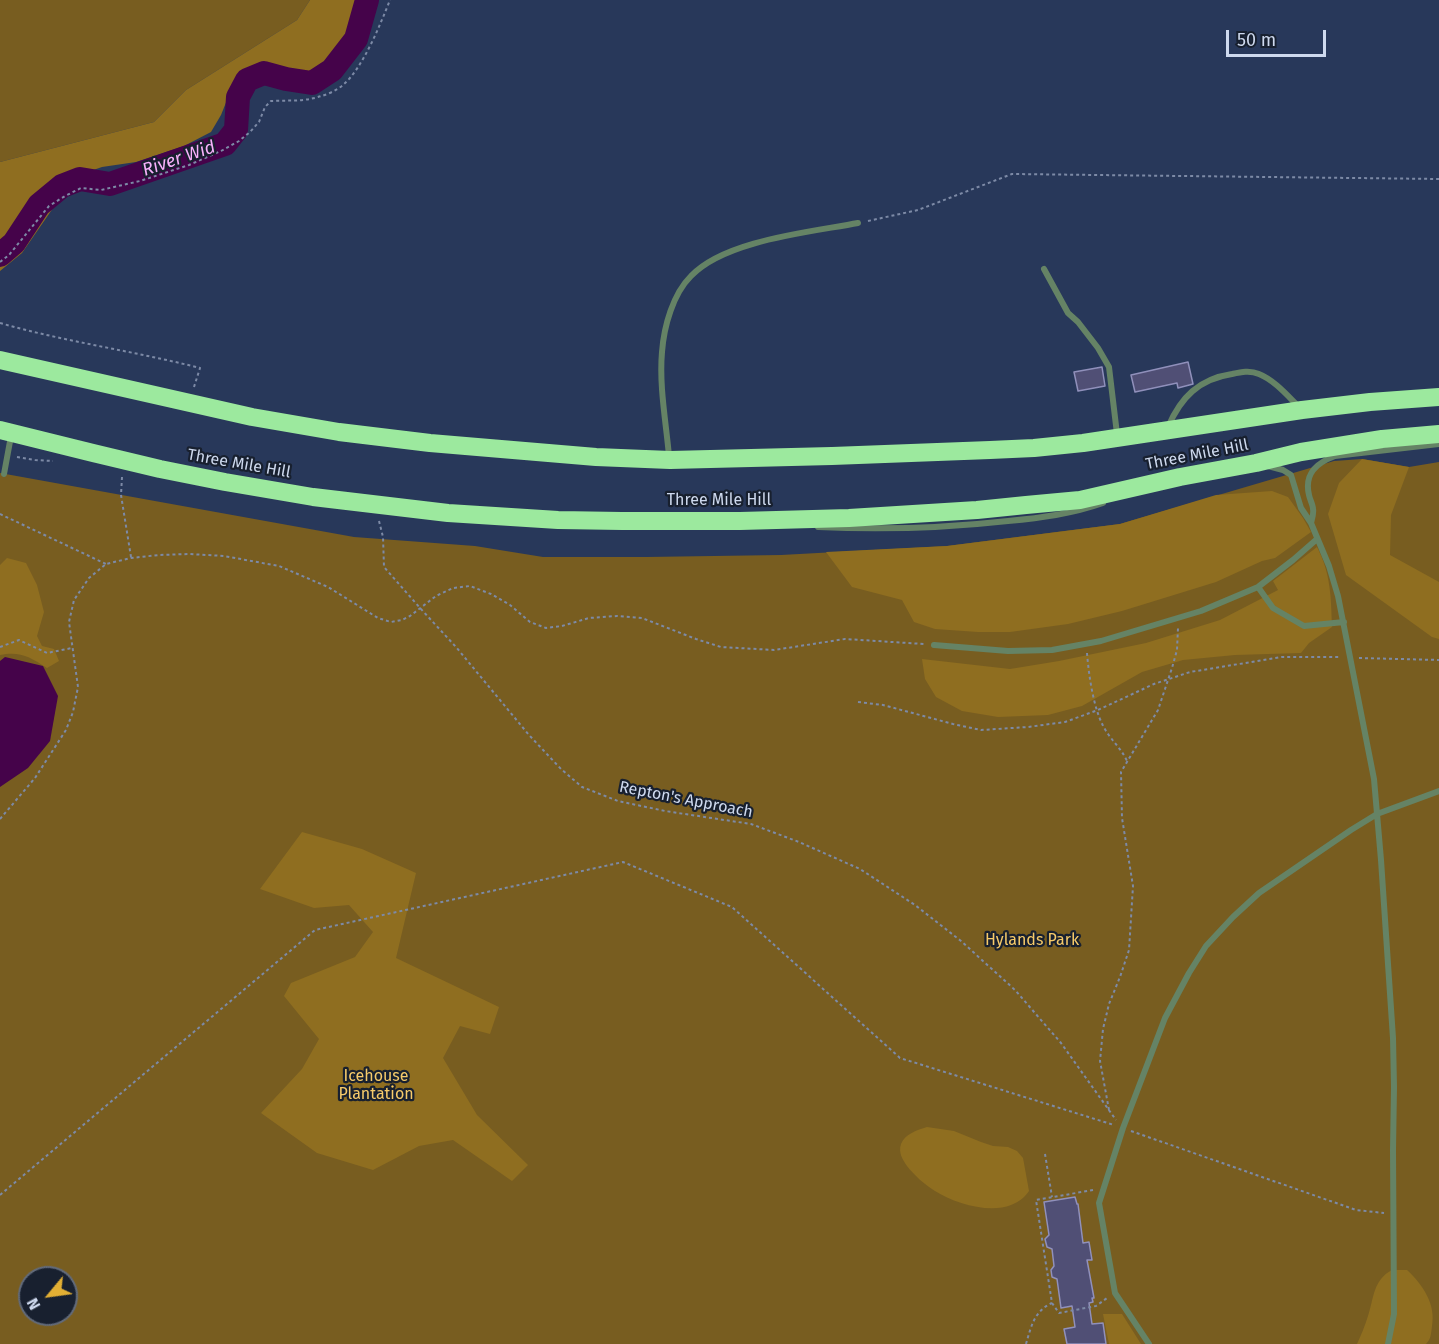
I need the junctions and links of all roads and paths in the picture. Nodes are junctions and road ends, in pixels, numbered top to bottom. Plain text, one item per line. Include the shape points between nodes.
1 (390, 0) edge
2 (1439, 179) edge
3 (858, 223) joint
4 (0, 262) edge
5 (1044, 269) dead end
6 (0, 323) edge
7 (0, 360) edge
8 (1439, 397) edge
9 (190, 402) junction
10 (1302, 410) junction
11 (1166, 430) junction
12 (6, 431) edge
13 (1439, 434) edge
14 (1118, 438) junction
15 (1439, 444) edge
16 (670, 460) junction
17 (1256, 463) junction
18 (4, 474) dead end
19 (122, 477) dead end
20 (0, 514) edge
21 (1311, 523) junction
22 (383, 537) dead end
23 (1317, 539) junction
24 (131, 558) junction
25 (106, 564) junction
26 (1258, 587) junction
27 (420, 608) junction
28 (1179, 618) junction
29 (1344, 622) junction
30 (1087, 643) junction
31 (934, 645) joint
32 (0, 647) edge
33 (72, 648) junction
34 (1349, 657) junction
35 (1439, 660) edge
36 (1169, 678) junction
37 (858, 702) dead end
38 (1098, 710) junction
39 (1127, 761) junction
40 (1439, 791) edge
41 (1377, 814) junction
42 (0, 819) edge
43 (1123, 1128) junction
44 (1045, 1154) dead end
45 (1104, 1187) junction
46 (0, 1195) edge
47 (1052, 1197) junction
48 (1393, 1214) junction
49 (1115, 1293) junction
50 (1052, 1303) junction
51 (1026, 1344) edge
52 (1149, 1344) edge
53 (1388, 1344) edge

1 - 4 path via 355,72 343,85 318,97 271,101 259,122 239,141 189,165 101,190 81,188 65,196 49,206
2 - 3 path via 1012,174 918,210
3 - 16 lane via 733,249 711,260 681,287 665,328 662,351
5 - 14 lane via 1068,313 1109,367
6 - 9 path via 200,368
7 - 9 highway, Three Mile Hill
8 - 10 highway, Three Mile Hill
9 - 16 highway, Three Mile Hill via 280,423 430,444
10 - 11 highway, Three Mile Hill
10 - 11 lane via 1258,373 1218,376 1184,398
11 - 14 highway, Three Mile Hill
12 - 17 highway, Three Mile Hill via 114,459 313,497 448,513 558,520 740,521 929,514 1080,500
12 - 18 lane
13 - 17 highway, Three Mile Hill via 1340,445
14 - 16 highway, Three Mile Hill via 990,450
15 - 21 lane via 1326,460 1307,481 1313,509
17 - 21 lane via 1291,475 1300,508
19 - 24 path
20 - 25 path
21 - 23 lane
22 - 27 path, Repton's Approach via 384,567
23 - 26 lane
23 - 29 lane via 1329,566
24 - 25 path
24 - 27 path via 189,554 279,566 328,587 391,622
25 - 33 path via 89,578 74,600 69,622
26 - 28 lane
26 - 29 lane via 1273,608 1304,626
27 - 31 path via 453,588 470,586 491,594 530,622 546,628 617,616 642,618 730,648 774,650 845,639
27 - 39 path, Repton's Approach via 537,744 582,787 618,801 751,824 860,869 915,905 1015,990 1061,1043 1110,1112 1100,1061 1109,1004 1129,950 1133,886 1122,818 1120,772
28 - 30 lane
28 - 36 path via 1177,650
29 - 34 lane
30 - 31 lane via 1052,650 1008,651
30 - 38 path
32 - 33 path via 19,640 47,653
33 - 42 path via 78,687 74,712 36,778
34 - 35 path
34 - 36 path via 1282,657
34 - 41 lane via 1371,758
36 - 38 path
36 - 39 path via 1158,710
37 - 38 path via 981,730 1055,724
38 - 39 path via 1108,735
40 - 41 lane
41 - 43 lane via 1259,893 1206,946 1166,1018
41 - 48 lane via 1394,1087
43 - 45 lane
43 - 46 path via 900,1058 732,907 623,862 315,930
43 - 48 path via 1356,1210
44 - 47 path
45 - 47 path
45 - 49 lane via 1099,1203
47 - 50 path via 1036,1200
48 - 53 lane via 1394,1314
49 - 50 path via 1096,1306 1059,1313
49 - 52 lane
50 - 51 path via 1035,1316

